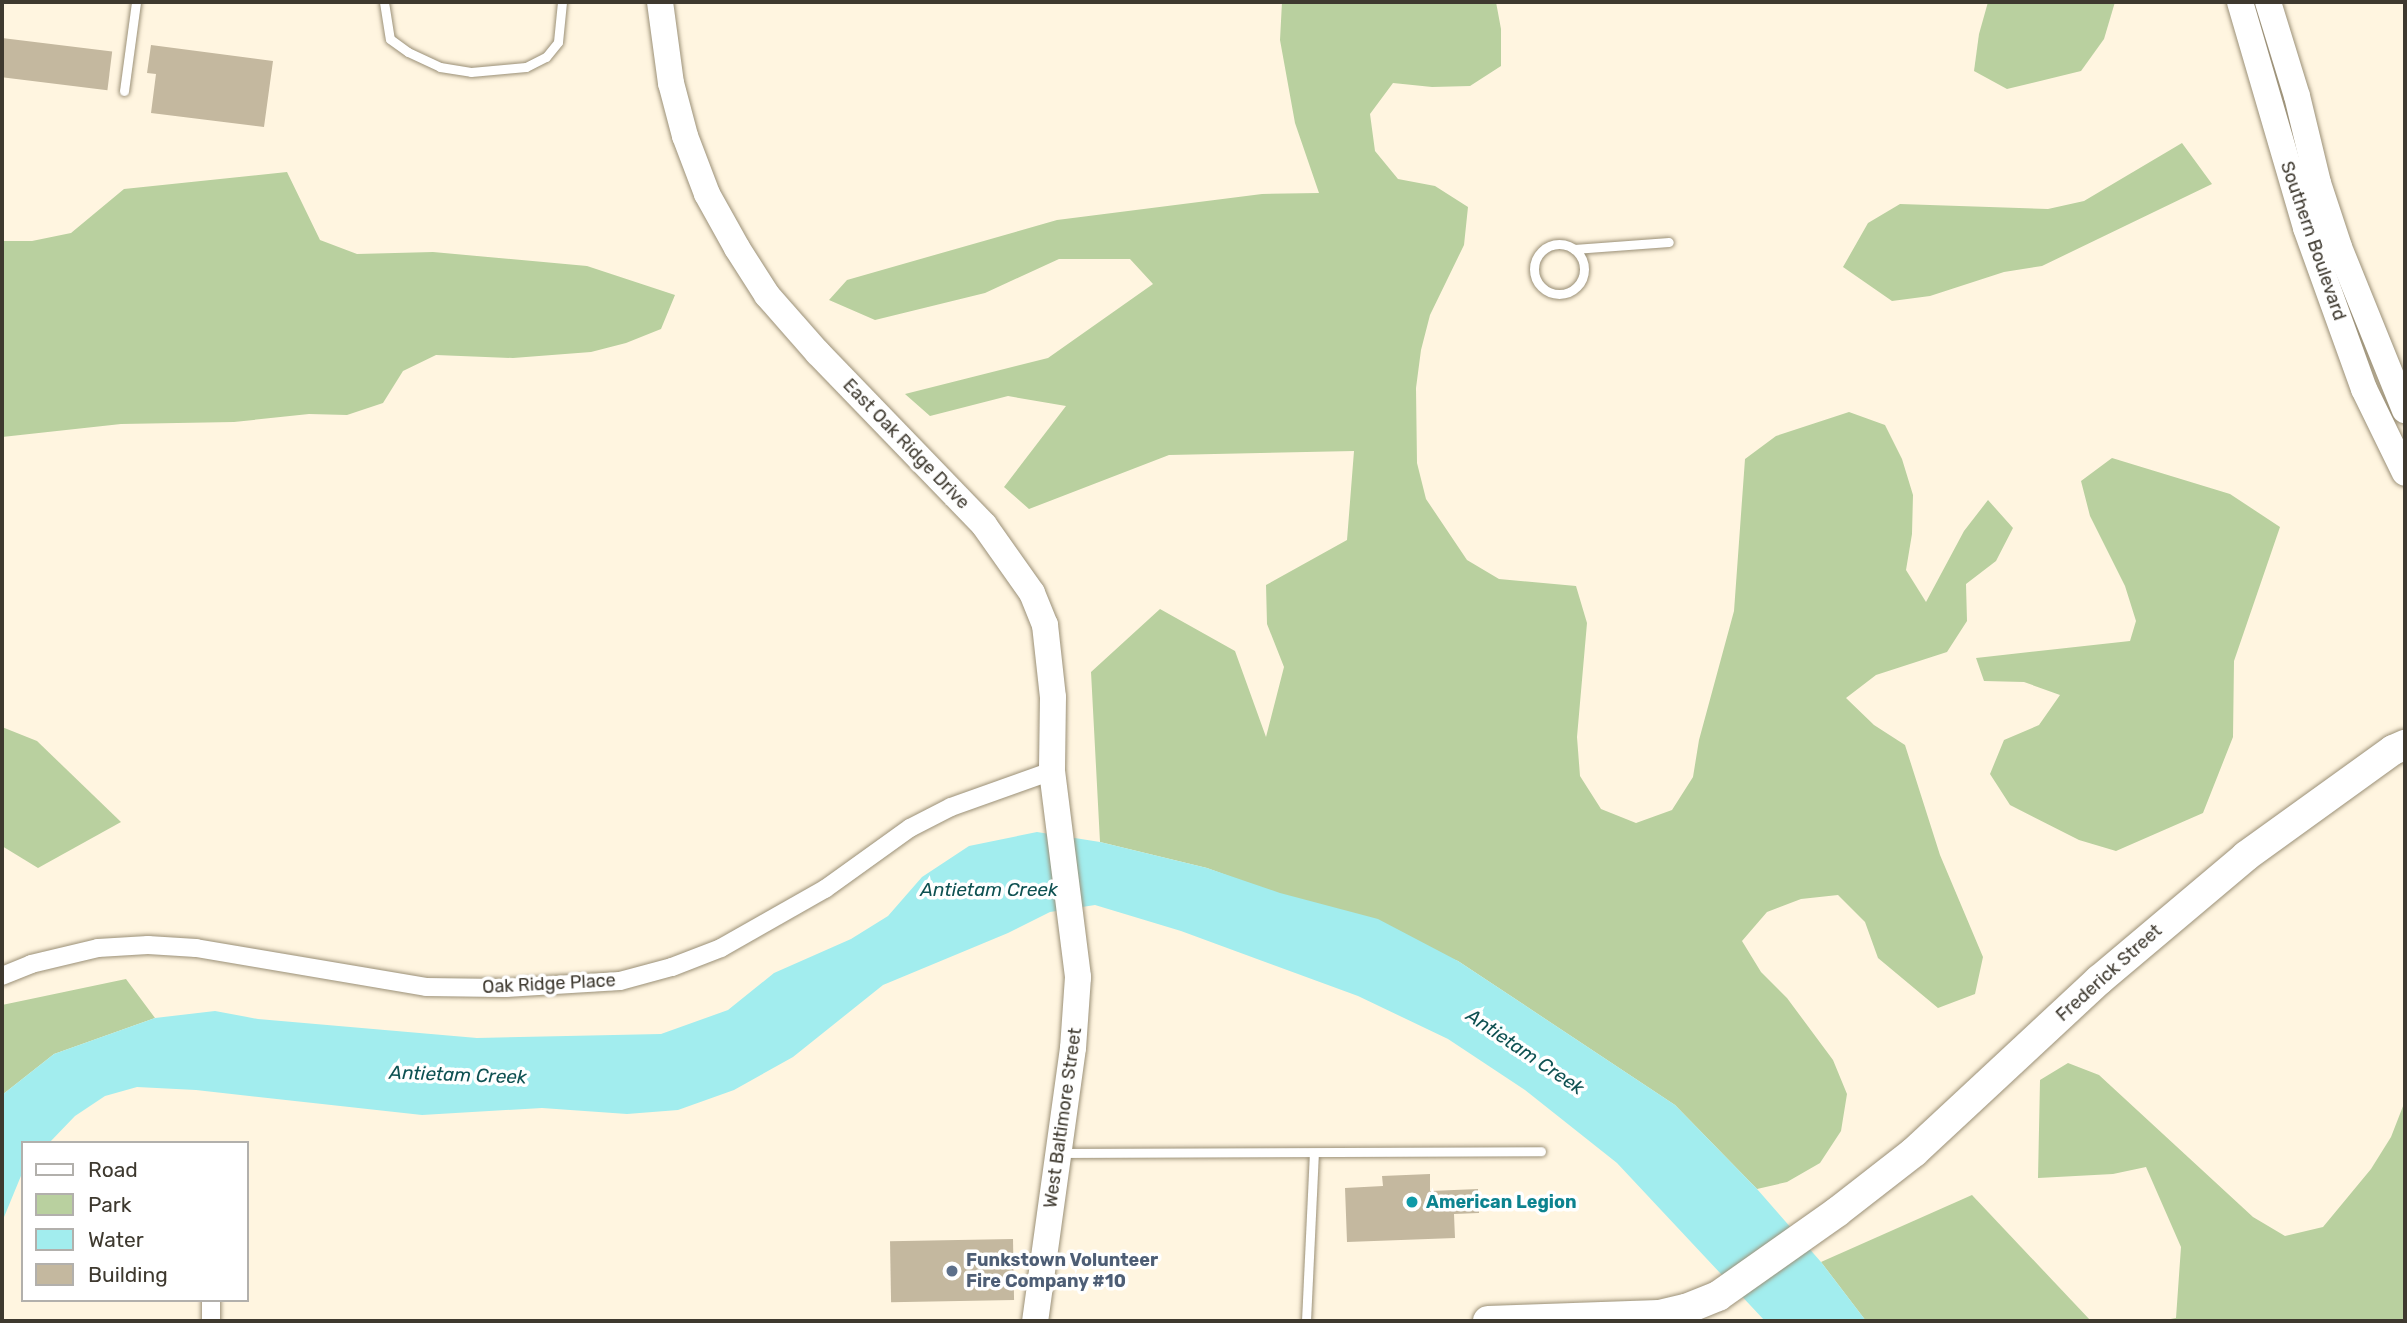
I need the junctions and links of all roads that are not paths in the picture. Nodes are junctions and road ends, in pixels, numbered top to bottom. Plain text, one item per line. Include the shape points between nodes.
1 (136, 2) edge
2 (384, 2) edge
3 (562, 2) edge
4 (660, 2) edge
5 (2240, 2) edge
6 (2268, 2) edge
7 (124, 91) dead end
8 (1669, 242) dead end
9 (1574, 249) junction
10 (2405, 410) edge
11 (2405, 473) edge
12 (2401, 740) edge
13 (1053, 781) junction
14 (1071, 914) joint
15 (2, 976) edge
16 (1541, 1151) dead end
17 (1058, 1153) junction
18 (1314, 1153) junction
19 (211, 1302) edge
20 (211, 1321) edge
21 (1035, 1321) edge
22 (1306, 1321) edge
23 (1488, 1321) edge
24 (1581, 1321) edge

1 - 7 lane
2 - 3 lane via 390,39 440,66 471,72 526,67 546,57 558,42
4 - 13 street, East Oak Ridge Drive via 671,83 685,136 707,194 737,248 767,295 984,526 1032,593 1045,625 1051,664
5 - 11 street, Southern Boulevard via 2306,228 2364,389
6 - 10 street, Southern Boulevard via 2339,247
8 - 9 lane
9 - 9 lane via 1555,244 1539,254 1534,272 1544,289 1563,293 1579,284 1584,265
12 - 24 main road, Frederick Street via 2193,899 1914,1152 1838,1212 1718,1296 1659,1315
13 - 14 street, East Oak Ridge Drive
13 - 15 street, Oak Ridge Place via 951,807 910,828 825,889 721,948 620,981 519,988 426,987 195,947 148,945 98,948
14 - 17 street, West Baltimore Street via 1077,1010
16 - 18 lane
17 - 18 lane
17 - 21 street, West Baltimore Street
18 - 22 lane
19 - 20 street
23 - 24 main road, Frederick Street

